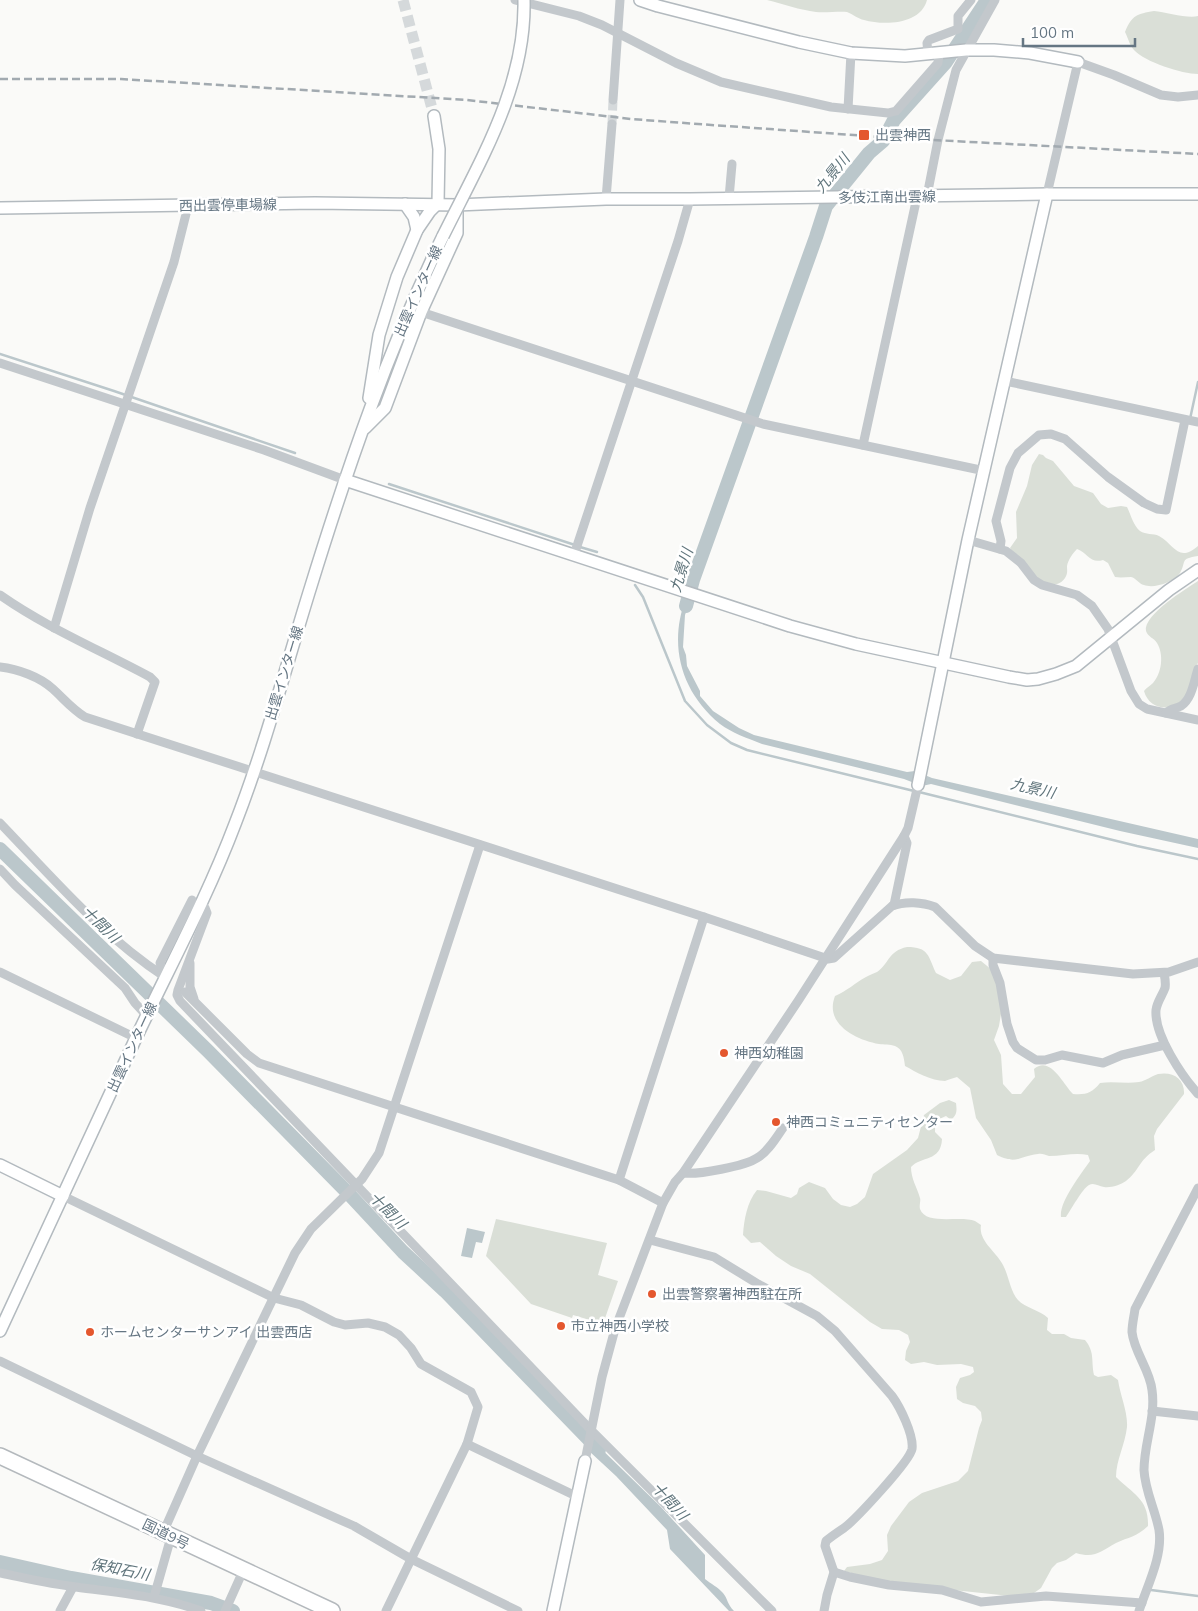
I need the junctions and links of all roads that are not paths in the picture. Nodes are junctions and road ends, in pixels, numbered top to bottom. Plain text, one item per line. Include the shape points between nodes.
1 (515, 0) edge
2 (524, 0) edge
3 (620, 0) edge
4 (640, 0) edge
5 (971, 0) edge
6 (996, 0) edge
7 (618, 33) junction
8 (966, 50) junction
9 (851, 53) junction
10 (934, 53) junction
11 (1078, 62) junction
12 (1198, 95) edge
13 (613, 100) tunnel mouth
14 (848, 109) junction
15 (434, 116) tunnel mouth
16 (612, 124) tunnel mouth
17 (732, 164) dead end
18 (1047, 194) junction
19 (1198, 194) edge
20 (922, 196) junction
21 (729, 198) junction
22 (606, 199) junction
23 (690, 199) junction
24 (405, 204) junction
25 (438, 204) junction
26 (457, 205) junction
27 (188, 206) junction
28 (0, 208) edge
29 (417, 230) junction
30 (421, 312) junction
31 (0, 363) edge
32 (631, 380) junction
33 (1005, 381) junction
34 (125, 405) junction
35 (1185, 420) junction
36 (1198, 422) edge
37 (364, 425) junction
38 (863, 445) junction
39 (985, 471) junction
40 (345, 480) junction
41 (968, 540) junction
42 (1000, 549) junction
43 (574, 555) junction
44 (1198, 570) edge
45 (0, 595) edge
46 (54, 628) junction
47 (1111, 637) junction
48 (944, 663) junction
49 (0, 667) edge
50 (1198, 669) edge
51 (1166, 713) junction
52 (1198, 720) edge
53 (137, 734) junction
54 (254, 772) junction
55 (917, 790) joint
56 (1, 828) edge
57 (904, 836) junction
58 (480, 845) junction
59 (0, 869) edge
60 (192, 900) dead end
61 (894, 905) junction
62 (205, 908) dead end
63 (704, 917) junction
64 (191, 955) junction
65 (826, 958) junction
66 (993, 958) junction
67 (1198, 962) edge
68 (0, 972) edge
69 (1164, 973) junction
70 (163, 976) junction
71 (185, 992) dead end
72 (195, 1002) junction
73 (148, 1013) junction
74 (136, 1038) junction
75 (1165, 1045) junction
76 (1198, 1094) edge
77 (395, 1107) junction
78 (784, 1128) dead end
79 (0, 1165) edge
80 (683, 1173) junction
81 (619, 1180) junction
82 (356, 1185) junction
83 (1198, 1188) edge
84 (63, 1196) junction
85 (664, 1203) junction
86 (650, 1240) junction
87 (274, 1298) junction
88 (0, 1331) edge
89 (0, 1361) edge
90 (1152, 1410) junction
91 (1198, 1416) edge
92 (591, 1432) junction
93 (467, 1444) junction
94 (0, 1456) edge
95 (197, 1456) junction
96 (585, 1461) joint
97 (578, 1497) junction
98 (167, 1535) junction
99 (410, 1559) junction
100 (243, 1571) junction
101 (834, 1572) junction
102 (0, 1574) edge
103 (73, 1587) junction
104 (154, 1598) junction
105 (1140, 1607) edge
106 (60, 1611) edge
107 (200, 1611) edge
108 (225, 1611) edge
109 (332, 1611) edge
110 (386, 1611) edge
111 (518, 1611) edge
112 (553, 1611) edge
113 (772, 1611) edge
114 (824, 1611) edge

1 - 7 street via 579,16
2 - 37 main road, 出雲インター線, bridge via 520,52 506,103 396,338
3 - 7 street
4 - 9 main road
5 - 10 street via 958,16 958,29 929,40 927,43
6 - 8 street
7 - 13 street
7 - 14 street via 721,82
8 - 10 main road
8 - 11 main road via 1030,53
8 - 20 street via 956,70
9 - 10 main road via 905,56
9 - 14 street
10 - 14 street via 938,62 896,111 888,114
11 - 12 street via 1160,95
11 - 18 street
15 - 25 main road via 439,149
16 - 22 street
17 - 21 street
18 - 19 main road, 多伎江南出雲線
18 - 20 main road, 多伎江南出雲線
18 - 33 main road
20 - 21 main road, 多伎江南出雲線
20 - 38 street
21 - 23 main road, 多伎江南出雲線
22 - 23 main road, 多伎江南出雲線
22 - 26 main road, 多伎江南出雲線
23 - 32 street
24 - 25 main road, 西出雲停車場線
24 - 27 main road, 西出雲停車場線
24 - 29 main road via 414,217
25 - 26 main road, 西出雲停車場線
25 - 29 main road
26 - 30 main road via 457,233
27 - 28 main road, 西出雲停車場線
27 - 34 street via 174,262
29 - 37 main road via 397,277 379,335
30 - 32 street
30 - 37 main road via 385,408
31 - 34 street
32 - 38 street via 758,422
32 - 43 street
33 - 35 street
33 - 39 main road
34 - 40 street
34 - 46 street
35 - 36 street
35 - 42 street via 1166,510 1144,503 1065,439 1051,434 1036,436 1018,453 1004,486 996,520
37 - 40 main road, 出雲インター線
38 - 39 street
39 - 41 main road
40 - 43 main road
40 - 54 main road, 出雲インター線
41 - 42 street
41 - 48 main road
42 - 47 street via 1013,556 1042,585 1077,595 1092,606
43 - 48 main road via 814,633
44 - 47 main road
45 - 46 street
46 - 53 street via 155,682
47 - 48 main road via 1076,666 1038,679 1018,679
47 - 51 street via 1135,698 1147,709
48 - 55 main road
49 - 53 street via 39,679 85,717
50 - 51 street via 1185,702
51 - 52 street
53 - 54 street
54 - 58 street
54 - 70 main road, 出雲インター線 via 219,865
55 - 57 street
56 - 70 street via 122,946
57 - 61 street via 907,843
57 - 65 street
58 - 63 street
58 - 77 street
59 - 73 street via 125,988 134,1003
60 - 70 street via 160,963
61 - 65 street via 834,958
61 - 66 street via 934,907 975,946
62 - 64 street via 207,913
63 - 65 street
63 - 81 street
64 - 72 street via 190,987
64 - 82 street via 178,990 180,1000
65 - 80 street
66 - 69 street via 1118,973
66 - 75 street via 1013,1042 1036,1060 1062,1055 1103,1063
67 - 69 street
68 - 74 street
69 - 75 street via 1165,988 1156,1011
70 - 73 main road, 出雲インター線
71 - 72 street
72 - 77 street via 259,1063
73 - 74 main road, 出雲インター線
74 - 84 main road, 出雲インター線
75 - 76 street
77 - 81 street
77 - 82 street via 379,1153
78 - 80 street via 756,1159 722,1169
79 - 84 main road
80 - 85 street
81 - 85 street
82 - 87 street via 311,1228
82 - 92 street
83 - 90 street via 1135,1309 1132,1334 1152,1389
84 - 87 street
84 - 88 main road, 出雲インター線
85 - 86 street
86 - 92 street via 613,1337
86 - 101 street via 714,1257 817,1316 835,1331 898,1405 911,1439 911,1451 903,1465 852,1520 826,1541
87 - 93 street via 301,1305 345,1325 368,1323 399,1335 421,1364 471,1392 478,1407
87 - 95 street
89 - 95 street
90 - 91 street
90 - 105 street via 1144,1471 1159,1531 1159,1544
92 - 96 street
92 - 113 street
93 - 97 street
93 - 99 street
94 - 98 highway, 国道9号
95 - 98 street
95 - 99 street via 354,1526
96 - 97 main road
97 - 112 main road
98 - 100 highway, 国道9号
98 - 104 street
99 - 110 street
99 - 111 street
100 - 108 street
100 - 109 highway, 国道9号
101 - 105 street via 889,1585 942,1590 981,1602 1046,1596
101 - 114 street
102 - 103 street
103 - 104 street
103 - 106 street
104 - 107 street

